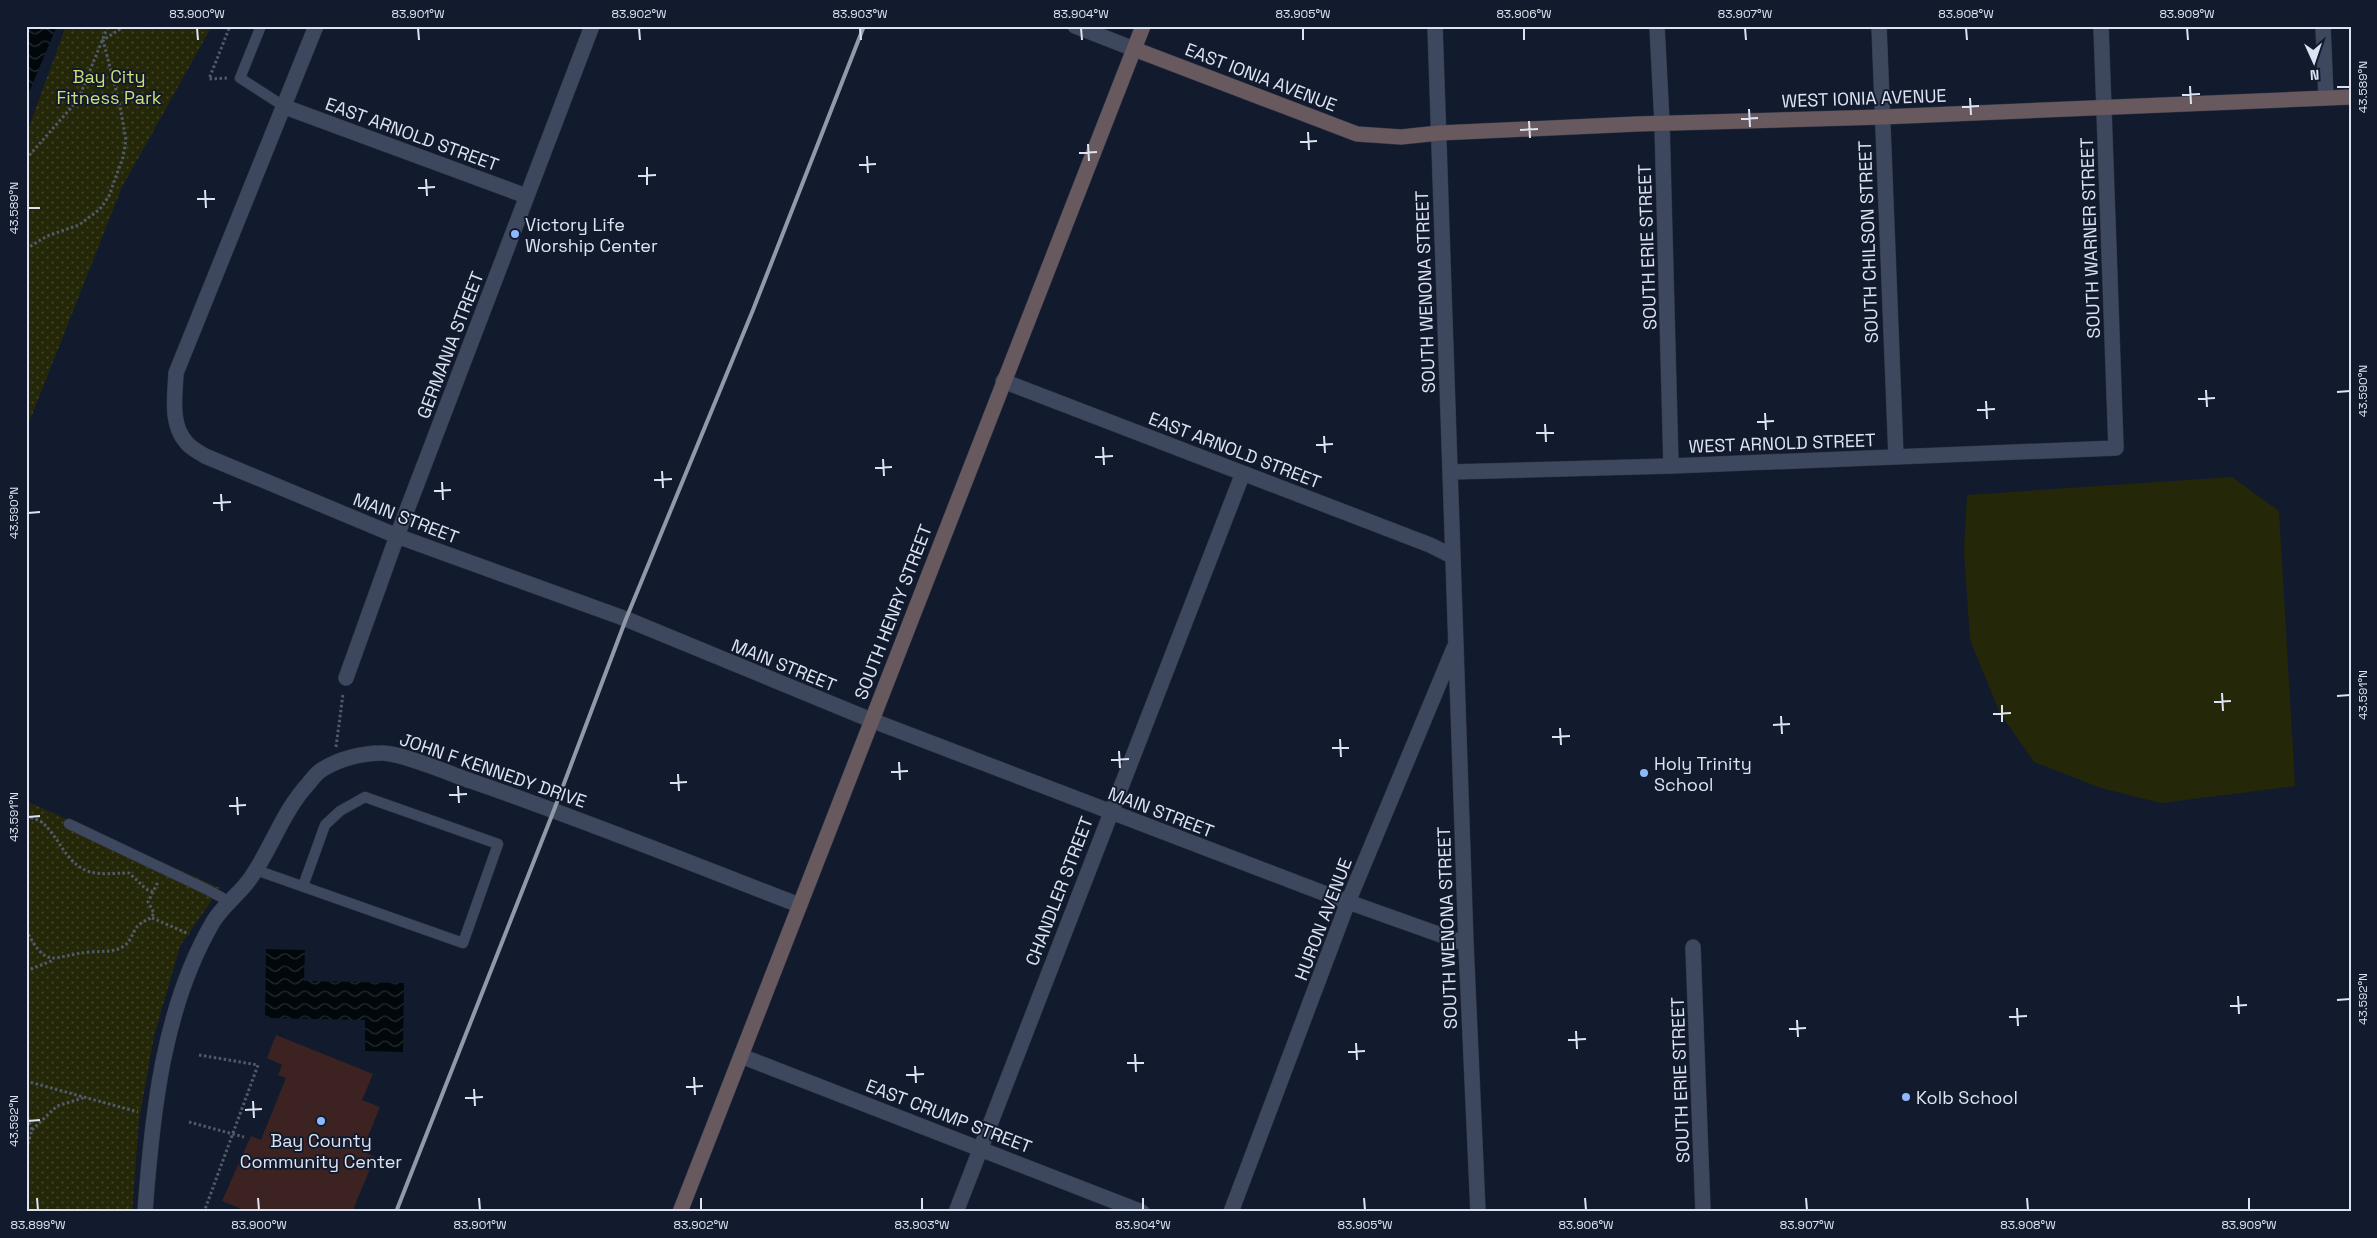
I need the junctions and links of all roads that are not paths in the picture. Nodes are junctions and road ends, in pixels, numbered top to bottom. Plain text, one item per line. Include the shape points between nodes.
1 (261, 26) edge
2 (316, 26) edge
3 (592, 26) edge
4 (1075, 26) edge
5 (1143, 26) edge
6 (1435, 26) edge
7 (1658, 26) edge
8 (1879, 26) edge
9 (2101, 26) edge
10 (2323, 26) edge
11 (1134, 49) junction
12 (2351, 97) edge
13 (2326, 98) junction
14 (285, 107) junction
15 (2104, 107) junction
16 (1882, 117) junction
17 (1662, 123) junction
18 (1439, 133) junction
19 (526, 196) junction
20 (1003, 380) junction
21 (2116, 448) joint
22 (1896, 457) junction
23 (1671, 466) junction
24 (1450, 472) junction
25 (1243, 473) junction
26 (397, 536) junction
27 (1452, 556) junction
28 (1456, 643) junction
29 (346, 678) road end
30 (871, 720) junction
31 (1110, 812) junction
32 (69, 824) dead end
33 (256, 870) junction
34 (303, 886) junction
35 (230, 902) junction
36 (1348, 902) junction
37 (799, 905) junction
38 (1466, 944) junction
39 (1693, 947) dead end
40 (741, 1056) junction
41 (980, 1148) junction
42 (145, 1212) edge
43 (680, 1212) edge
44 (956, 1212) edge
45 (1142, 1212) edge
46 (1231, 1212) edge
47 (1478, 1212) edge
48 (1704, 1212) edge

1 - 14 lane via 240,78
2 - 14 street, MAIN STREET
3 - 19 street, GERMANIA STREET
4 - 11 street, EAST IONIA AVENUE
5 - 11 street, SOUTH HENRY STREET
6 - 18 street, SOUTH WENONA STREET
7 - 17 street, SOUTH ERIE STREET
8 - 16 street, SOUTH CHILSON STREET
9 - 15 street, SOUTH WARNER STREET
10 - 13 street
11 - 18 street, EAST IONIA AVENUE via 1357,134 1402,137
11 - 20 street, SOUTH HENRY STREET
12 - 13 street, WEST IONIA AVENUE
13 - 15 street, WEST IONIA AVENUE
14 - 19 street, EAST ARNOLD STREET
14 - 26 street, MAIN STREET via 176,373 176,421 186,443 205,456
15 - 16 street, WEST IONIA AVENUE
15 - 21 street, SOUTH WARNER STREET
16 - 17 street, WEST IONIA AVENUE
16 - 22 street, SOUTH CHILSON STREET
17 - 18 street, WEST IONIA AVENUE
17 - 23 street, SOUTH ERIE STREET
18 - 24 street, SOUTH WENONA STREET
19 - 26 street, GERMANIA STREET
20 - 25 street, EAST ARNOLD STREET
20 - 30 street, SOUTH HENRY STREET
21 - 22 street, WEST ARNOLD STREET
22 - 23 street, WEST ARNOLD STREET
23 - 24 street, WEST ARNOLD STREET
24 - 27 street, SOUTH WENONA STREET
25 - 27 street, EAST ARNOLD STREET
25 - 31 street, CHANDLER STREET
26 - 29 street, GERMANIA STREET
26 - 30 street, MAIN STREET via 626,619
27 - 28 street, SOUTH WENONA STREET
28 - 36 street, HURON AVENUE
28 - 38 street, SOUTH WENONA STREET
30 - 31 street, MAIN STREET
30 - 37 street, SOUTH HENRY STREET
31 - 36 street, MAIN STREET
31 - 41 street, CHANDLER STREET
32 - 35 lane
33 - 34 lane
33 - 35 street, JOHN F KENNEDY DRIVE
33 - 37 street, JOHN F KENNEDY DRIVE via 266,856 278,825 321,769 353,757 383,753 554,810
34 - 34 lane via 463,943 498,844 365,797 340,811 325,825
35 - 42 street, JOHN F KENNEDY DRIVE via 214,919 176,1003 155,1115
36 - 38 street, MAIN STREET
36 - 46 street, HURON AVENUE
37 - 40 street, SOUTH HENRY STREET
38 - 47 street, SOUTH WENONA STREET
39 - 48 street, SOUTH ERIE STREET
40 - 41 street, EAST CRUMP STREET
40 - 43 street, SOUTH HENRY STREET
41 - 44 street, CHANDLER STREET
41 - 45 street, EAST CRUMP STREET

